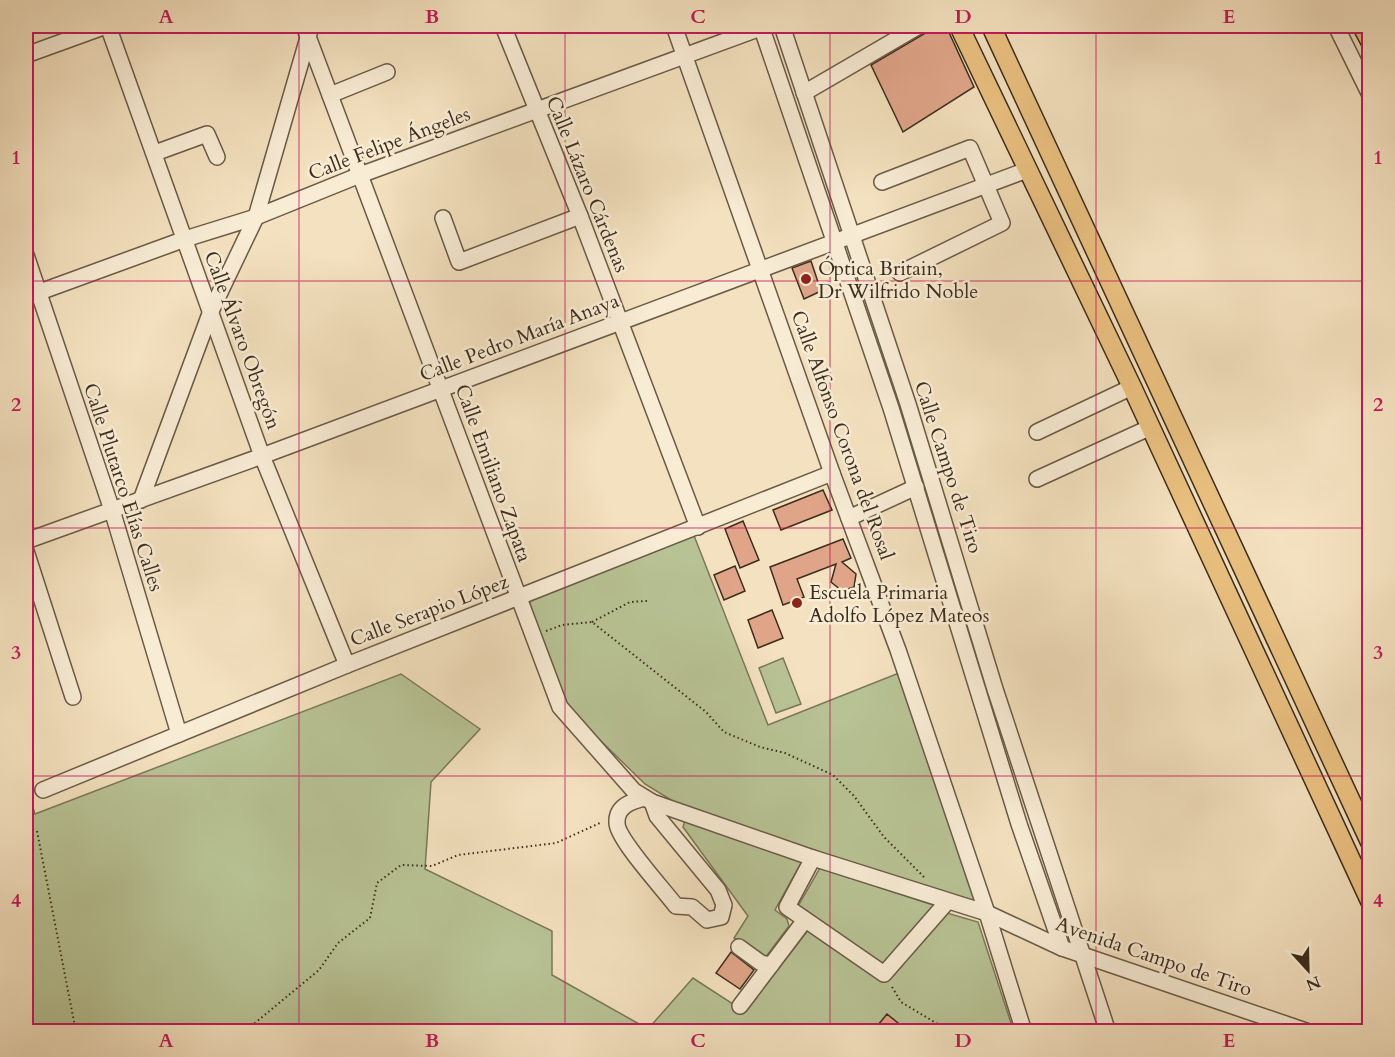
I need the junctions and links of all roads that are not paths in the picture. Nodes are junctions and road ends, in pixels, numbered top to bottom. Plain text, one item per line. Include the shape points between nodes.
1 (107, 26) edge
2 (503, 26) edge
3 (674, 26) edge
4 (763, 26) edge
5 (782, 26) edge
6 (919, 26) edge
7 (959, 26) edge
8 (991, 26) edge
9 (1336, 26) edge
10 (1362, 26) edge
11 (308, 29) edge
12 (1370, 40) edge
13 (26, 55) edge
14 (685, 55) junction
15 (387, 72) dead end
16 (804, 93) junction
17 (330, 95) junction
18 (1370, 95) edge
19 (536, 110) junction
20 (155, 153) junction
21 (217, 157) dead end
22 (1027, 170) junction
23 (360, 175) junction
24 (882, 182) dead end
25 (986, 186) junction
26 (580, 216) junction
27 (256, 217) junction
28 (443, 218) dead end
29 (851, 236) junction
30 (185, 239) junction
31 (834, 242) junction
32 (26, 255) edge
33 (762, 268) junction
34 (900, 273) dead end
35 (31, 294) edge
36 (211, 311) junction
37 (618, 322) junction
38 (1132, 387) junction
39 (440, 389) junction
40 (1164, 398) junction
41 (1142, 408) junction
42 (1150, 427) junction
43 (1037, 432) dead end
44 (262, 456) junction
45 (832, 473) junction
46 (1037, 479) dead end
47 (916, 487) junction
48 (141, 500) junction
49 (112, 510) junction
50 (849, 518) junction
51 (698, 527) junction
52 (949, 534) junction
53 (933, 539) junction
54 (26, 541) edge
55 (26, 551) edge
56 (519, 598) junction
57 (347, 665) junction
58 (995, 689) junction
59 (978, 694) junction
60 (73, 697) dead end
61 (179, 734) junction
62 (43, 790) dead end
63 (649, 800) junction
64 (1038, 819) junction
65 (1019, 824) junction
66 (1370, 842) edge
67 (813, 858) junction
68 (941, 900) junction
69 (1370, 901) edge
70 (987, 913) junction
71 (805, 920) junction
72 (739, 947) dead end
73 (1062, 948) junction
74 (1083, 956) junction
75 (771, 965) junction
76 (740, 1006) dead end
77 (1106, 1030) edge
78 (1024, 1032) edge
79 (1309, 1032) edge

1 - 13 street
1 - 20 street, Calle Álvaro Obregón
2 - 19 street, Calle Lázaro Cárdenas
3 - 14 street, Calle Alfonso Corona del Rosal
4 - 14 street, Calle Felipe Ángeles
4 - 31 street, Calle Campo de Tiro
5 - 16 street, Calle Campo de Tiro
6 - 16 street
7 - 22 main road
8 - 40 main road
9 - 18 street
10 - 12 main road
11 - 17 street, Calle Emiliano Zapata
11 - 27 street
14 - 19 street, Calle Felipe Ángeles
14 - 33 street, Calle Alfonso Corona del Rosal
15 - 17 street
16 - 29 street, Calle Campo de Tiro
17 - 23 street, Calle Emiliano Zapata
19 - 23 street, Calle Felipe Ángeles
19 - 26 street, Calle Lázaro Cárdenas
20 - 21 street via 207,134
20 - 30 street, Calle Álvaro Obregón
22 - 25 street, Calle Pedro María Anaya
22 - 38 main road
23 - 27 street, Calle Felipe Ángeles
23 - 39 street, Calle Emiliano Zapata
24 - 25 street via 970,148
25 - 29 street, Calle Pedro María Anaya
25 - 34 street via 1002,224
26 - 28 street via 459,262
26 - 37 street, Calle Lázaro Cárdenas
27 - 30 street, Calle Felipe Ángeles
27 - 36 street
29 - 31 street, Calle Pedro María Anaya
29 - 52 street, Calle Campo de Tiro
30 - 35 street, Calle Felipe Ángeles
30 - 36 street, Calle Álvaro Obregón
31 - 33 street, Calle Pedro María Anaya
31 - 47 street, Calle Campo de Tiro
32 - 35 street, Calle Plutarco Elías Calles
33 - 37 street, Calle Pedro María Anaya
33 - 45 street, Calle Alfonso Corona del Rosal
35 - 49 street, Calle Plutarco Elías Calles
36 - 44 street, Calle Álvaro Obregón
36 - 48 street
37 - 39 street, Calle Pedro María Anaya
37 - 51 street, Calle Lázaro Cárdenas
38 - 41 main road
38 - 43 street
39 - 44 street, Calle Pedro María Anaya
39 - 56 street, Calle Emiliano Zapata
40 - 41 main road
40 - 66 main road
41 - 42 main road
42 - 46 street
42 - 69 main road
44 - 48 street, Calle Pedro María Anaya
44 - 57 street, Calle Álvaro Obregón
45 - 50 street, Calle Alfonso Corona del Rosal
45 - 51 street, Calle Serapio López
47 - 50 street
47 - 53 street, Calle Campo de Tiro
48 - 49 street, Calle Pedro María Anaya
49 - 54 street, Calle Pedro María Anaya
49 - 61 street, Calle Plutarco Elías Calles
50 - 70 street, Calle Alfonso Corona del Rosal
51 - 56 street, Calle Serapio López
52 - 53 street
52 - 58 street, Calle Campo de Tiro
53 - 59 street, Calle Campo de Tiro
55 - 60 street
56 - 57 street, Calle Serapio López
56 - 63 street, Calle Emiliano Zapata via 560,708 634,791
57 - 61 street, Calle Serapio López
58 - 59 street
58 - 64 street, Calle Campo de Tiro
59 - 65 street, Calle Campo de Tiro
61 - 62 street, Calle Serapio López
63 - 63 street via 657,816 718,890 724,905 721,917 707,920 692,907 676,906 622,837 617,823 621,810 630,802
63 - 67 street, Avenida Campo de Tiro
64 - 65 street
64 - 74 street, Calle Campo de Tiro
65 - 73 street, Calle Campo de Tiro
67 - 68 street, Avenida Campo de Tiro
67 - 71 street via 787,908
68 - 70 street, Avenida Campo de Tiro
68 - 71 street via 884,974
70 - 73 street, Avenida Campo de Tiro
70 - 78 street, Calle Alfonso Corona del Rosal
71 - 75 street
72 - 75 street via 761,963
73 - 74 street, Avenida Campo de Tiro
74 - 77 street, Calle Campo de Tiro
74 - 79 street, Avenida Campo de Tiro
75 - 76 street

